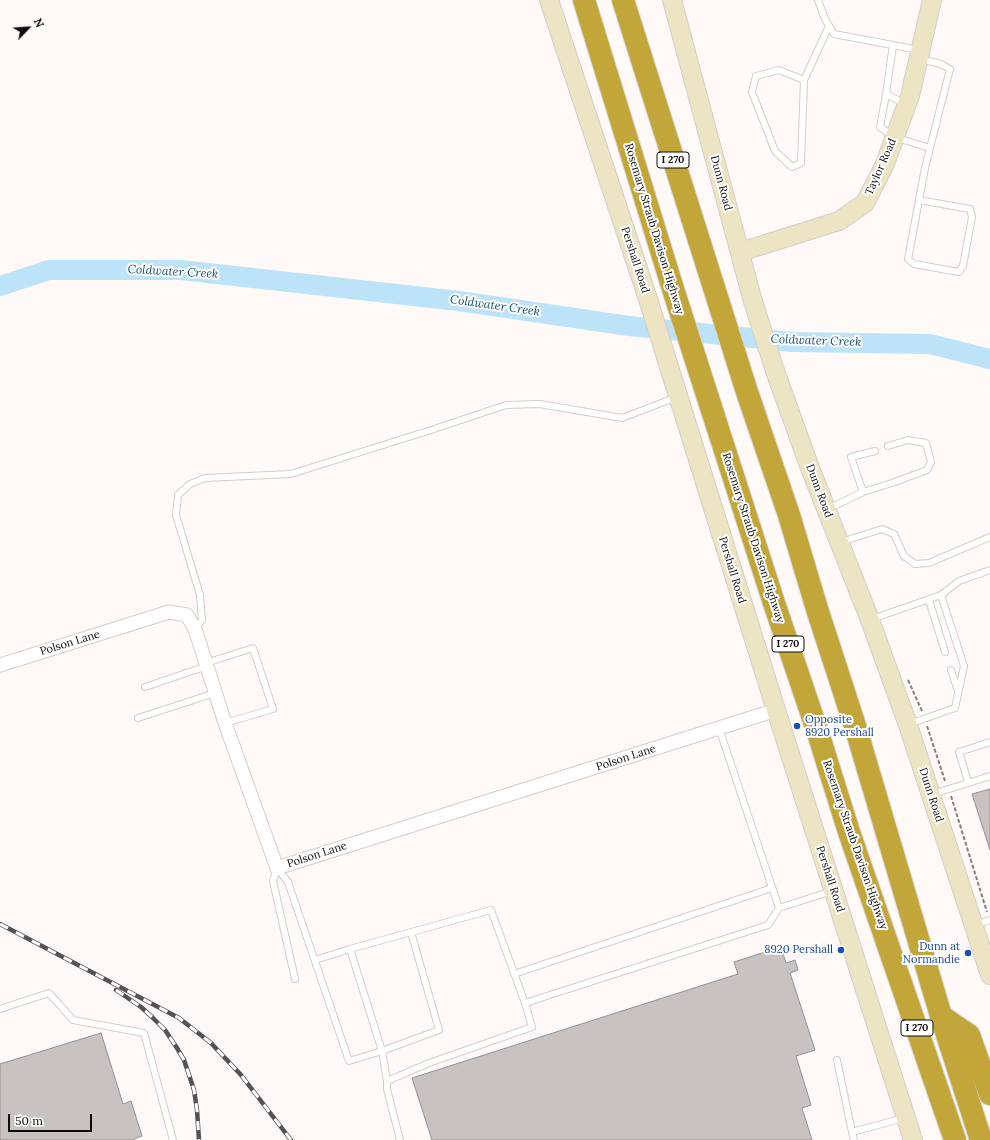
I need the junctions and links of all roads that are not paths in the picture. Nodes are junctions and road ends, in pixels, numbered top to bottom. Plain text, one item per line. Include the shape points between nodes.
1 (549, 0) edge
2 (584, 0) edge
3 (623, 0) edge
4 (672, 0) edge
5 (818, 0) edge
6 (932, 0) edge
7 (829, 26) junction
8 (893, 45) junction
9 (919, 54) junction
10 (804, 80) junction
11 (886, 94) junction
12 (906, 105) junction
13 (894, 137) junction
14 (930, 148) junction
15 (919, 200) junction
16 (740, 252) junction
17 (678, 396) junction
18 (888, 446) dead end
19 (875, 450) dead end
20 (863, 492) junction
21 (826, 510) junction
22 (990, 537) edge
23 (839, 542) junction
24 (990, 570) edge
25 (941, 595) junction
26 (929, 600) junction
27 (870, 620) junction
28 (195, 629) junction
29 (945, 652) dead end
30 (206, 664) junction
31 (0, 665) edge
32 (951, 670) dead end
33 (145, 687) dead end
34 (958, 692) junction
35 (215, 693) junction
36 (776, 710) junction
37 (138, 718) dead end
38 (225, 723) junction
39 (908, 725) junction
40 (719, 728) junction
41 (990, 742) edge
42 (990, 776) edge
43 (968, 782) junction
44 (931, 795) junction
45 (277, 868) junction
46 (772, 888) junction
47 (834, 891) junction
48 (779, 908) junction
49 (982, 923) edge
50 (411, 932) junction
51 (350, 949) junction
52 (986, 952) edge
53 (315, 960) junction
54 (514, 974) junction
55 (990, 975) edge
56 (295, 980) dead end
57 (525, 1003) junction
58 (0, 1009) edge
59 (941, 1016) junction
60 (382, 1051) junction
61 (837, 1060) dead end
62 (387, 1081) junction
63 (990, 1094) edge
64 (906, 1118) junction
65 (852, 1132) junction
66 (951, 1135) edge
67 (173, 1140) edge
68 (400, 1140) edge
69 (854, 1140) edge
70 (913, 1140) edge
71 (981, 1140) edge

1 - 17 street, Pershall Road
2 - 66 highway, Rosemary Straub Davison Highway / I 270 via 694,356
3 - 59 highway, I 270 via 856,729
4 - 16 street, Dunn Road
5 - 7 lane
6 - 9 street, Taylor Road
7 - 8 lane via 834,34
7 - 10 lane
8 - 9 lane
8 - 11 lane
9 - 12 street, Taylor Road
9 - 14 lane via 950,68
10 - 10 lane via 779,70 756,76 752,92 775,151 792,167 801,163
11 - 12 lane
11 - 13 lane via 880,127
12 - 13 street, Taylor Road
13 - 14 lane
13 - 16 street, Taylor Road via 884,166 865,203 839,221
14 - 15 lane
15 - 15 lane via 908,259 914,264 959,272 963,266 972,216 970,209
16 - 21 street, Dunn Road via 775,371
17 - 28 lane via 622,418 540,404 506,405 291,474 205,478 190,484 178,495 176,514 200,595 202,620
17 - 36 street, Pershall Road
18 - 20 lane via 908,440 926,443 931,462 927,470
19 - 20 lane via 851,457
20 - 21 lane
21 - 23 street, Dunn Road
22 - 23 lane via 930,564 915,564 904,556 894,534 882,529
23 - 27 street, Dunn Road
24 - 25 lane via 959,581
25 - 26 lane
25 - 34 lane via 964,666
26 - 27 lane
26 - 29 lane
27 - 39 street, Dunn Road
28 - 30 street, Polson Lane
28 - 31 street, Polson Lane via 187,615 169,612
30 - 33 lane
30 - 35 street, Polson Lane
30 - 38 lane via 253,648 273,709
32 - 34 lane
34 - 39 lane via 955,708
35 - 37 lane
35 - 38 street, Polson Lane
36 - 40 street, Polson Lane
36 - 47 street, Pershall Road
38 - 45 street, Polson Lane
39 - 44 street, Dunn Road
40 - 45 street, Polson Lane
40 - 46 lane
41 - 43 lane via 959,752
42 - 43 lane
43 - 44 lane
44 - 49 street, Dunn Road
45 - 53 lane via 288,882
45 - 56 lane via 273,881
46 - 48 lane
46 - 54 lane
47 - 48 lane
47 - 64 street, Pershall Road
48 - 57 lane via 768,925
49 - 52 street, Dunn Road
50 - 51 lane
50 - 54 lane via 492,910
50 - 60 lane via 439,1030
51 - 53 lane
51 - 60 lane
52 - 55 street, Dunn Road
53 - 60 lane via 349,1061
54 - 57 lane
57 - 62 lane via 532,1027 429,1063
58 - 67 lane via 49,992 73,1020 144,1033
59 - 63 highway via 969,1035
59 - 71 highway, I 270
60 - 62 lane
61 - 65 lane
62 - 68 lane
64 - 65 lane
64 - 70 street, Pershall Road
65 - 69 lane

